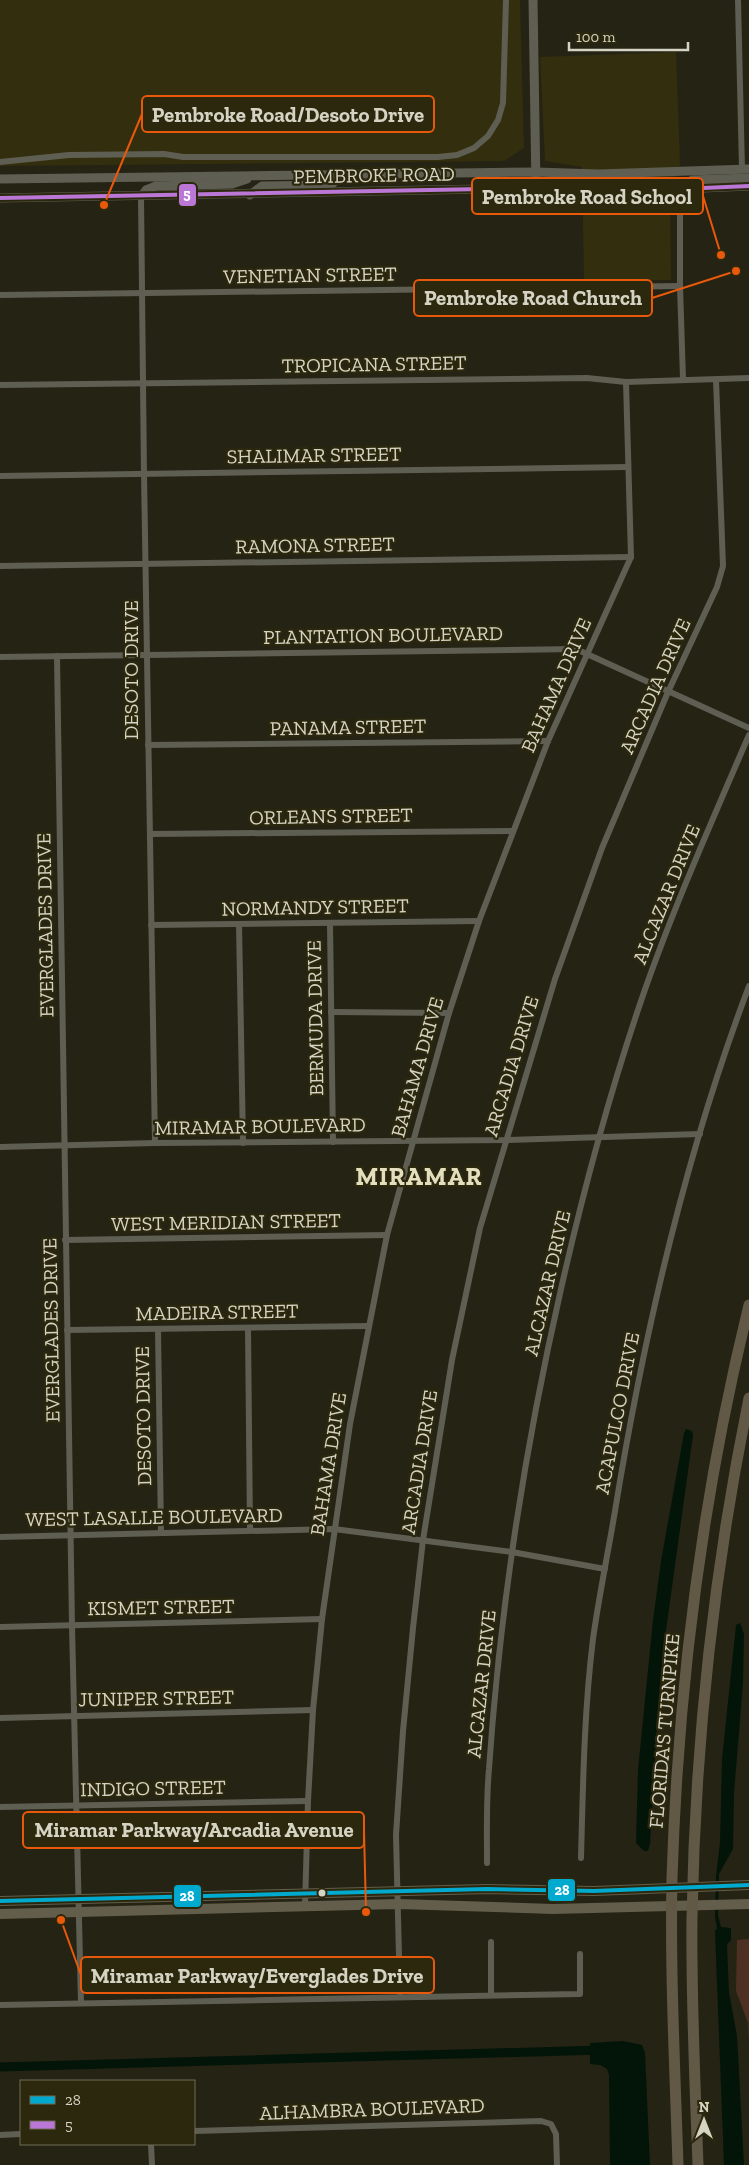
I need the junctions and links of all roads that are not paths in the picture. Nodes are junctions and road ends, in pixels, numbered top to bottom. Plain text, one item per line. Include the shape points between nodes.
1 (506, 0) edge
2 (533, 0) edge
3 (738, 0) edge
4 (0, 162) edge
5 (746, 169) edge
6 (536, 172) junction
7 (341, 175) junction
8 (254, 176) junction
9 (749, 178) edge
10 (0, 179) edge
11 (749, 186) edge
12 (536, 188) junction
13 (680, 189) junction
14 (250, 195) junction
15 (142, 197) junction
16 (0, 198) edge
17 (680, 286) junction
18 (142, 294) junction
19 (0, 295) edge
20 (749, 378) edge
21 (684, 379) junction
22 (716, 380) junction
23 (626, 382) junction
24 (144, 383) junction
25 (0, 385) edge
26 (628, 467) junction
27 (144, 474) junction
28 (0, 476) edge
29 (631, 557) junction
30 (147, 564) junction
31 (0, 566) edge
32 (588, 653) junction
33 (147, 655) junction
34 (57, 656) junction
35 (0, 657) edge
36 (668, 692) junction
37 (749, 728) edge
38 (749, 736) edge
39 (548, 741) junction
40 (148, 745) junction
41 (513, 831) junction
42 (150, 834) junction
43 (479, 921) junction
44 (239, 924) junction
45 (330, 924) junction
46 (151, 925) junction
47 (749, 986) edge
48 (331, 1012) junction
49 (449, 1013) junction
50 (700, 1134) junction
51 (600, 1137) junction
52 (506, 1140) junction
53 (413, 1141) junction
54 (332, 1142) junction
55 (155, 1143) junction
56 (243, 1143) junction
57 (64, 1146) junction
58 (0, 1147) edge
59 (387, 1236) junction
60 (65, 1240) junction
61 (749, 1305) edge
62 (368, 1326) junction
63 (248, 1328) junction
64 (158, 1329) junction
65 (67, 1330) junction
66 (749, 1398) edge
67 (334, 1529) junction
68 (250, 1530) junction
69 (161, 1532) junction
70 (71, 1535) junction
71 (0, 1537) edge
72 (423, 1540) junction
73 (512, 1552) junction
74 (605, 1569) junction
75 (322, 1619) junction
76 (72, 1626) junction
77 (0, 1627) edge
78 (313, 1710) junction
79 (75, 1716) junction
80 (0, 1718) edge
81 (308, 1802) junction
82 (77, 1805) junction
83 (0, 1807) edge
84 (581, 1858) dead end
85 (487, 1863) dead end
86 (744, 1886) edge
87 (398, 1891) junction
88 (305, 1893) junction
89 (79, 1900) junction
90 (0, 1901) edge
91 (398, 1904) junction
92 (744, 1904) edge
93 (305, 1906) junction
94 (79, 1912) junction
95 (0, 1914) edge
96 (491, 1942) dead end
97 (580, 1954) dead end
98 (491, 1994) junction
99 (400, 1997) junction
100 (81, 2003) junction
101 (0, 2006) edge
102 (195, 2131) edge
103 (20, 2134) edge
104 (0, 2135) edge
105 (152, 2145) edge
106 (152, 2165) edge
107 (557, 2165) edge
108 (678, 2165) edge
109 (698, 2165) edge

1 - 4 street via 501,112 494,128 481,143 457,155 183,157 107,154 54,155
2 - 6 main road
3 - 5 street
5 - 6 main road, PEMBROKE ROAD via 599,174
6 - 7 main road, PEMBROKE ROAD
6 - 12 main road
7 - 8 main road, PEMBROKE ROAD
7 - 14 main road via 330,185 262,186
8 - 10 main road, PEMBROKE ROAD
8 - 15 main road via 232,184 156,186 146,190
9 - 13 main road via 692,180
11 - 13 main road, PEMBROKE ROAD
12 - 13 main road, PEMBROKE ROAD
12 - 14 main road, PEMBROKE ROAD
13 - 17 street
14 - 15 main road, PEMBROKE ROAD
15 - 16 main road, PEMBROKE ROAD
15 - 18 street, DESOTO DRIVE
17 - 18 street, VENETIAN STREET
17 - 21 street
18 - 19 street, VENETIAN STREET
18 - 24 street, DESOTO DRIVE
20 - 22 street, TROPICANA STREET
21 - 22 street, TROPICANA STREET
21 - 23 street, TROPICANA STREET
22 - 36 street, ARCADIA DRIVE via 723,566 717,587
23 - 24 street, TROPICANA STREET via 587,378
23 - 26 street, BAHAMA DRIVE
24 - 25 street, TROPICANA STREET
24 - 27 street, DESOTO DRIVE
26 - 27 street, SHALIMAR STREET
26 - 29 street, BAHAMA DRIVE
27 - 28 street, SHALIMAR STREET
27 - 30 street, DESOTO DRIVE
29 - 30 street, RAMONA STREET
29 - 32 street, BAHAMA DRIVE
30 - 31 street, RAMONA STREET
30 - 33 street, DESOTO DRIVE
32 - 33 street, PLANTATION BOULEVARD via 576,649
32 - 36 street, PLANTATION BOULEVARD
32 - 39 street, BAHAMA DRIVE
33 - 34 street, PLANTATION BOULEVARD
33 - 40 street, DESOTO DRIVE
34 - 35 street, PLANTATION BOULEVARD
34 - 57 street, EVERGLADES DRIVE
36 - 37 street, PLANTATION BOULEVARD
36 - 52 street, ARCADIA DRIVE via 602,848 568,942
38 - 51 street, ALCAZAR DRIVE via 691,871 641,1002
39 - 40 street, PANAMA STREET
39 - 41 street, BAHAMA DRIVE
40 - 42 street, DESOTO DRIVE
41 - 42 street, ORLEANS STREET
41 - 43 street, BAHAMA DRIVE
42 - 46 street, DESOTO DRIVE
43 - 45 street, NORMANDY STREET
43 - 49 street, BAHAMA DRIVE
44 - 45 street, NORMANDY STREET
44 - 46 street, NORMANDY STREET
44 - 56 street
45 - 48 street, BERMUDA DRIVE
46 - 55 street, DESOTO DRIVE
47 - 50 street, ACAPULCO DRIVE
48 - 49 street
48 - 54 street, BERMUDA DRIVE
49 - 53 street, BAHAMA DRIVE
50 - 51 street, MIRAMAR BOULEVARD
50 - 74 street, ACAPULCO DRIVE via 678,1211 633,1401
51 - 52 street, MIRAMAR BOULEVARD
51 - 73 street, ALCAZAR DRIVE via 540,1382
52 - 53 street, MIRAMAR BOULEVARD
52 - 72 street, ARCADIA DRIVE via 480,1228 452,1360
53 - 54 street, MIRAMAR BOULEVARD
53 - 59 street, BAHAMA DRIVE
54 - 56 street, MIRAMAR BOULEVARD
55 - 56 street, MIRAMAR BOULEVARD
55 - 57 street, MIRAMAR BOULEVARD
57 - 58 street, MIRAMAR BOULEVARD
57 - 60 street, EVERGLADES DRIVE
59 - 60 street, WEST MERIDIAN STREET
59 - 62 street, BAHAMA DRIVE
60 - 65 street, EVERGLADES DRIVE
61 - 108 highway, FLORIDA'S TURNPIKE via 732,1376 706,1517 682,1712 672,1928
62 - 63 street, MADEIRA STREET
62 - 67 street, BAHAMA DRIVE
63 - 64 street, MADEIRA STREET
63 - 68 street
64 - 65 street, MADEIRA STREET
64 - 69 street, DESOTO DRIVE
65 - 70 street, EVERGLADES DRIVE
66 - 109 highway, FLORIDA'S TURNPIKE via 716,1590 698,1766 692,1950
67 - 68 street, WEST LASALLE BOULEVARD
67 - 72 street, WEST LASALLE BOULEVARD
67 - 75 street, BAHAMA DRIVE
68 - 69 street, WEST LASALLE BOULEVARD
69 - 70 street, WEST LASALLE BOULEVARD
70 - 71 street, WEST LASALLE BOULEVARD
70 - 76 street, EVERGLADES DRIVE
72 - 73 street, WEST LASALLE BOULEVARD
72 - 87 street, ARCADIA DRIVE via 403,1731 396,1835
73 - 74 street, WEST LASALLE BOULEVARD
73 - 85 street, ALCAZAR DRIVE via 500,1636 488,1772
74 - 84 street, ACAPULCO DRIVE via 594,1639 585,1737
75 - 76 street, KISMET STREET
75 - 78 street, BAHAMA DRIVE
76 - 77 street, KISMET STREET
76 - 79 street, EVERGLADES DRIVE
78 - 79 street, JUNIPER STREET
78 - 81 street, BAHAMA DRIVE
79 - 80 street, JUNIPER STREET
79 - 82 street, EVERGLADES DRIVE
81 - 82 street, INDIGO STREET
81 - 88 street, BAHAMA DRIVE
82 - 83 street, INDIGO STREET
82 - 89 street, EVERGLADES DRIVE
86 - 87 main road
87 - 88 main road
87 - 91 street, ARCADIA DRIVE
88 - 89 main road
88 - 93 street, BAHAMA DRIVE
89 - 90 main road
89 - 94 street, EVERGLADES DRIVE
91 - 92 main road via 553,1909
91 - 93 main road
91 - 99 street, ARCADIA DRIVE
93 - 94 main road
94 - 95 main road
94 - 100 street, EVERGLADES DRIVE
96 - 98 street
97 - 98 street via 580,1994
98 - 99 street
99 - 100 street
100 - 101 street
102 - 107 street, ALHAMBRA BOULEVARD via 541,2121 551,2124 556,2134
103 - 104 street
105 - 106 street

